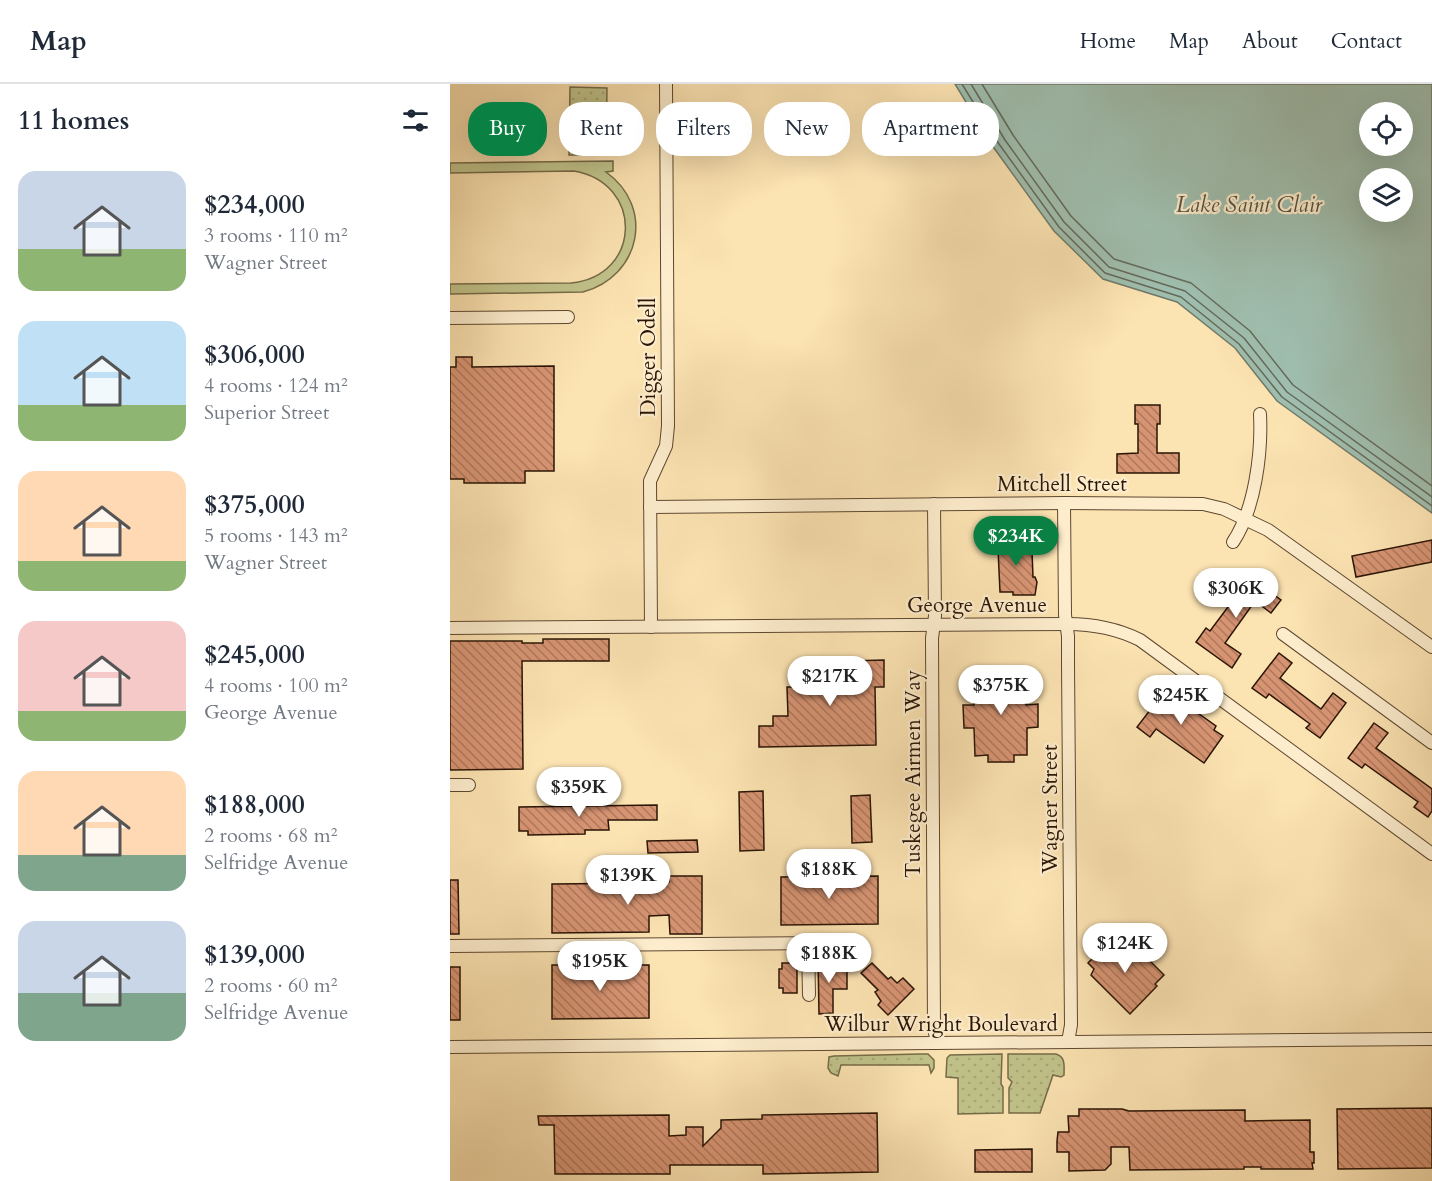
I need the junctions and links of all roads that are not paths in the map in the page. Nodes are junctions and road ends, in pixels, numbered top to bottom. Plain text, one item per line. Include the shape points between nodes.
1 (666, 84) edge
2 (568, 317) dead end
3 (450, 318) edge
4 (1260, 414) dead end
5 (1064, 503) junction
6 (934, 504) junction
7 (650, 507) junction
8 (1246, 519) junction
9 (1233, 542) dead end
10 (1066, 624) junction
11 (933, 625) junction
12 (651, 627) junction
13 (450, 628) edge
14 (1283, 634) dead end
15 (1432, 647) edge
16 (1432, 742) edge
17 (450, 785) edge
18 (469, 785) dead end
19 (1432, 854) edge
20 (808, 943) junction
21 (832, 943) dead end
22 (450, 946) edge
23 (809, 995) dead end
24 (1432, 1039) edge
25 (1068, 1042) junction
26 (937, 1043) junction
27 (450, 1047) edge

1 - 7 street, Digger Odell via 668,426 666,446 650,482
2 - 3 street
4 - 8 street via 1254,489
5 - 6 street, Mitchell Street
5 - 8 street, Mitchell Street via 1209,504
5 - 10 street, Wagner Street
6 - 7 street, Mitchell Street
6 - 11 street, Tuskegee Airmen Way
7 - 12 street, Digger Odell
8 - 9 street
8 - 15 street, Mitchell Street via 1328,571
10 - 11 street, George Avenue
10 - 19 street, George Avenue via 1103,627 1140,640
10 - 25 street, Wagner Street via 1071,1015
11 - 12 street, George Avenue
11 - 26 street, Tuskegee Airmen Way
12 - 13 street, George Avenue
14 - 16 street
17 - 18 street
20 - 21 street
20 - 22 street
20 - 23 street
24 - 25 street, Wilbur Wright Boulevard
25 - 26 street, Wilbur Wright Boulevard
26 - 27 street, Wilbur Wright Boulevard

